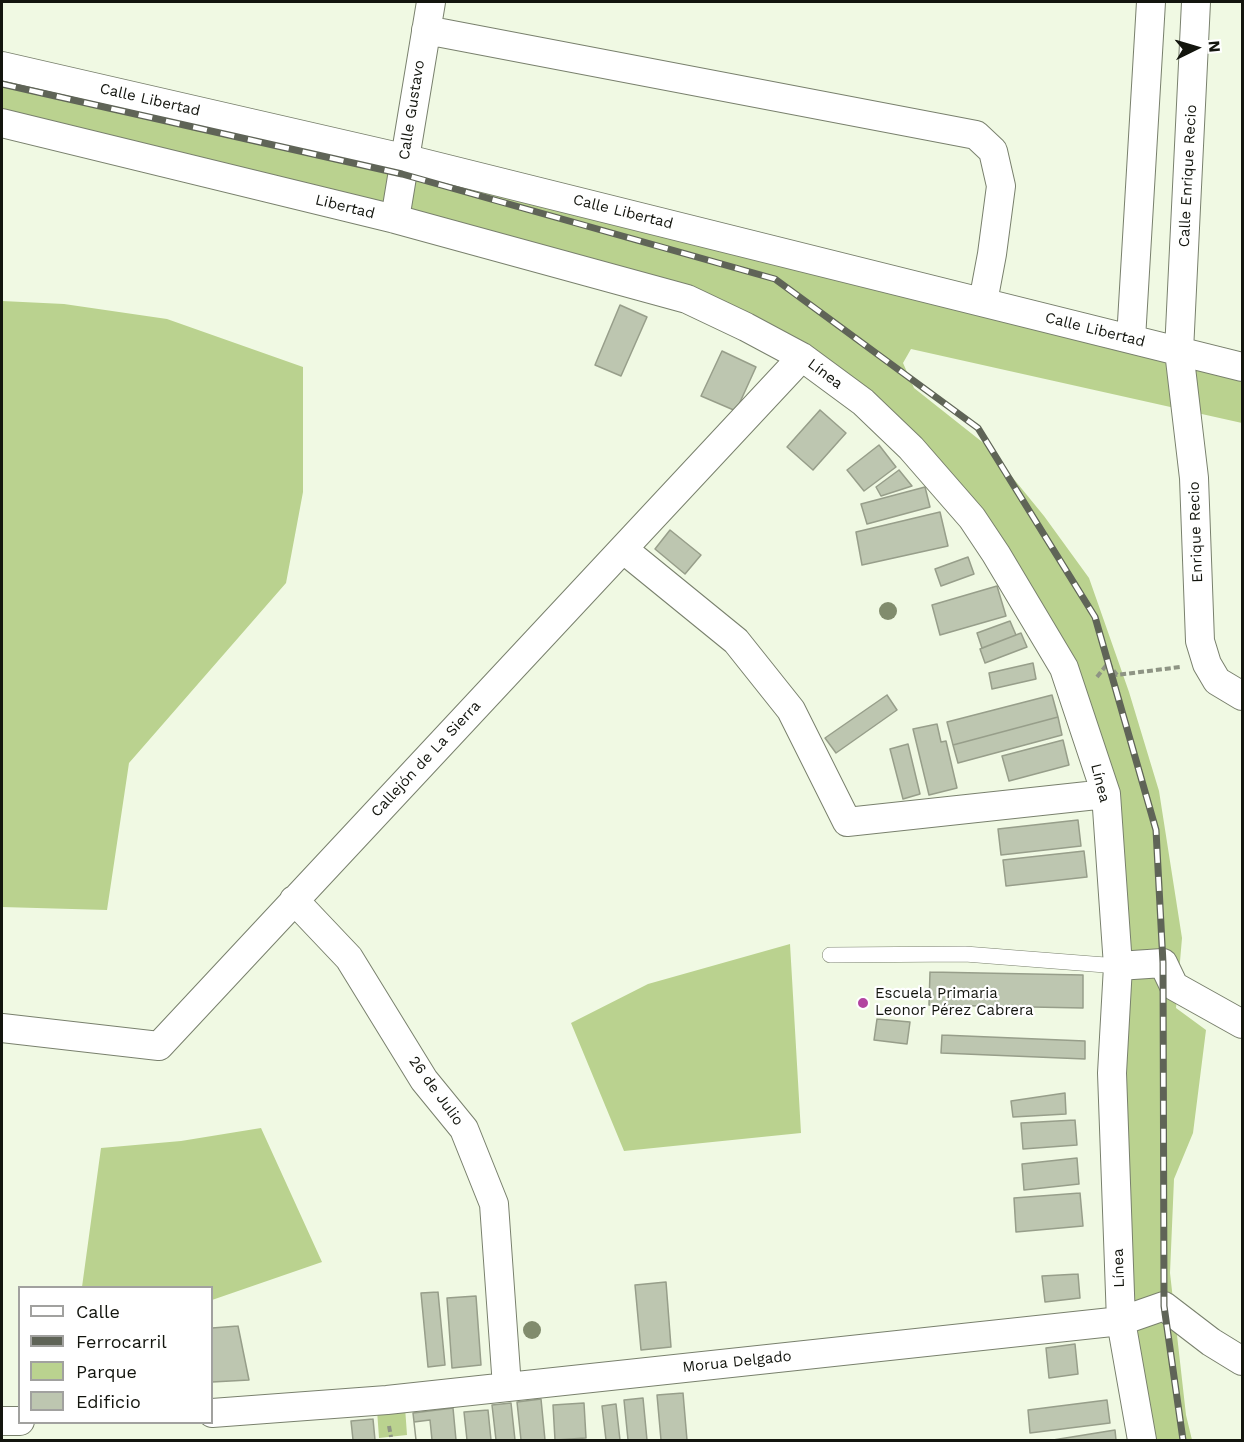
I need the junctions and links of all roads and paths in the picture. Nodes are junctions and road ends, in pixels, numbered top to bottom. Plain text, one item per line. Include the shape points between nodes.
1 (431, 2) edge
2 (1150, 2) edge
3 (1196, 2) edge
4 (426, 30) junction
5 (2, 66) edge
6 (2, 123) edge
7 (404, 158) junction
8 (394, 219) junction
9 (687, 299) joint
10 (983, 302) junction
11 (1131, 339) junction
12 (1179, 351) junction
13 (802, 357) junction
14 (1242, 367) edge
15 (623, 549) junction
16 (1207, 664) junction
17 (1242, 696) edge
18 (1076, 704) junction
19 (1106, 794) junction
20 (294, 900) junction
21 (830, 955) dead end
22 (1118, 966) junction
23 (1242, 1024) edge
24 (2, 1028) edge
25 (1121, 1321) junction
26 (1242, 1360) edge
27 (507, 1387) junction
28 (213, 1413) edge
29 (2, 1421) edge
30 (18, 1421) edge
31 (1142, 1440) edge

1 - 4 street, Calle Gustavo
2 - 11 street
3 - 12 street, Calle Enrique Recio
4 - 7 street, Calle Gustavo
4 - 10 street via 976,135 993,151 1001,186
5 - 7 street, Calle Libertad
6 - 8 street, Libertad
7 - 8 street, Calle Gustavo
7 - 10 street, Calle Libertad
8 - 9 street, Libertad
9 - 13 street, Línea
10 - 11 street, Calle Libertad
11 - 12 street, Calle Libertad
12 - 14 street, Calle Libertad
12 - 16 street, Enrique Recio via 1194,478 1200,641
13 - 15 street, Callejón de La Sierra
13 - 18 street, Línea via 863,402 911,448 972,518 1064,668
15 - 19 street via 736,641 791,710 848,822
15 - 20 street, Callejón de La Sierra
16 - 17 street, Enrique Recio via 1218,681
16 - 18 path via 1116,675 1108,663
18 - 19 street, Línea
19 - 22 street, Línea
20 - 24 street, Callejón de La Sierra via 159,1046
20 - 27 street, 26 de Julio via 349,958 424,1080 464,1129 494,1204
21 - 22 lane via 965,954
22 - 23 street via 1163,963 1174,986
22 - 25 street, Línea via 1112,1073
25 - 26 street, Morua Delgado via 1164,1306
25 - 27 street, Morua Delgado
25 - 31 street, Línea
27 - 28 street, Morua Delgado
29 - 30 street

